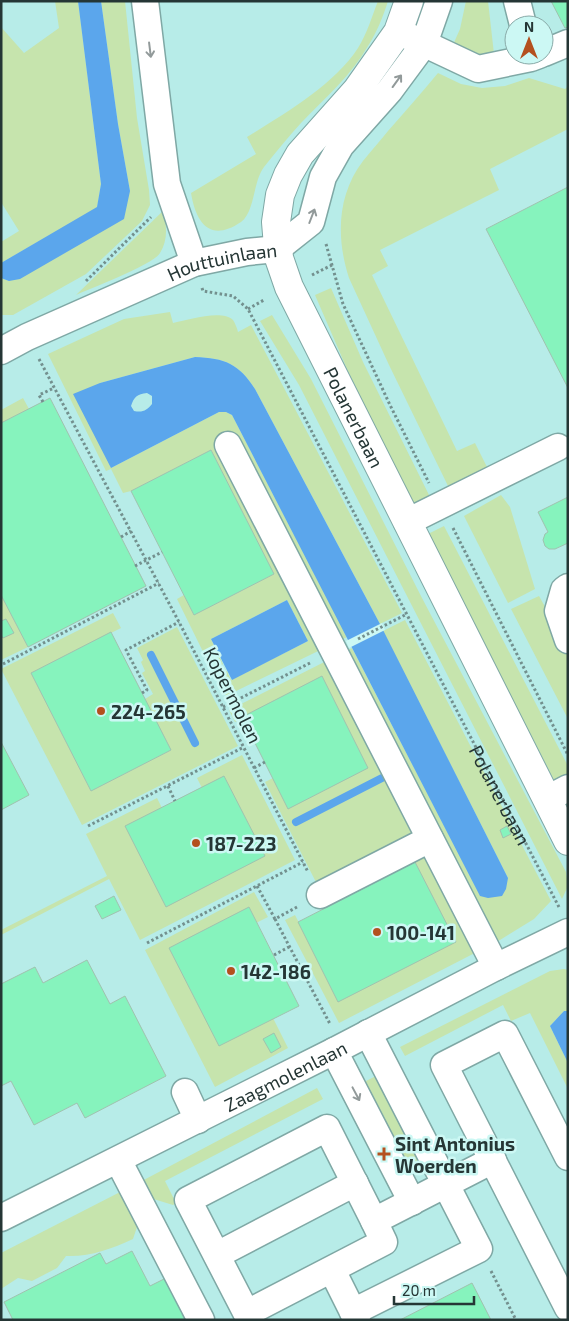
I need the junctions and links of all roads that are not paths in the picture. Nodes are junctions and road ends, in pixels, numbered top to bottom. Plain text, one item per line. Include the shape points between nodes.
1 (145, 1) edge
2 (409, 1) edge
3 (439, 1) edge
4 (517, 1) edge
5 (520, 15) edge
6 (398, 32) junction
7 (568, 43) edge
8 (424, 44) junction
9 (554, 48) edge
10 (504, 63) edge
11 (278, 249) junction
12 (194, 264) junction
13 (1, 351) edge
14 (228, 445) dead end
15 (558, 447) dead end
16 (407, 522) junction
17 (568, 587) edge
18 (568, 640) edge
19 (557, 794) edge
20 (430, 839) junction
21 (568, 841) edge
22 (320, 895) road end
23 (565, 922) edge
24 (496, 967) junction
25 (368, 1033) junction
26 (338, 1049) junction
27 (184, 1092) dead end
28 (198, 1120) junction
29 (568, 1157) edge
30 (118, 1160) junction
31 (493, 1160) junction
32 (355, 1183) junction
33 (446, 1184) junction
34 (412, 1202) junction
35 (1, 1218) edge
36 (374, 1221) junction
37 (217, 1255) junction
38 (332, 1270) junction
39 (568, 1308) edge
40 (248, 1316) edge
41 (355, 1316) edge
42 (201, 1320) edge

1 -> 12 street via 169,191
2 - 6 main road, Polanerbaan
3 - 8 street, Houttuinlaan
4 - 5 street
6 - 8 street
6 - 11 main road, Polanerbaan via 357,90 300,154 288,175 280,195 276,222
7 - 9 street
8 - 10 street via 478,69
11 -> 8 street, Houttuinlaan via 311,222 323,176 341,146 390,90
11 - 12 street, Houttuinlaan
11 - 16 main road, Polanerbaan via 289,287
12 - 13 street, Houttuinlaan
14 - 20 street via 339,648
15 - 16 street
16 - 19 main road, Polanerbaan
17 - 18 street via 564,590 558,611
19 - 21 main road, Polanerbaan
20 - 22 street
20 - 24 street
23 - 24 street, Zaagmolenlaan
24 - 25 street, Zaagmolenlaan
25 - 26 street, Zaagmolenlaan
25 - 33 street
26 - 28 street, Zaagmolenlaan
26 -> 34 street
27 - 28 street
28 - 30 street, Zaagmolenlaan
29 - 31 street via 505,1034 444,1064
30 - 35 street, Zaagmolenlaan
30 - 42 street
31 - 33 street
31 - 39 street
32 - 36 street
32 - 37 street
32 - 37 street via 327,1128 188,1200
33 - 34 street
33 - 41 street via 479,1249
34 - 36 street
36 - 38 street via 384,1242
37 - 40 street
38 - 40 street
38 - 41 street

